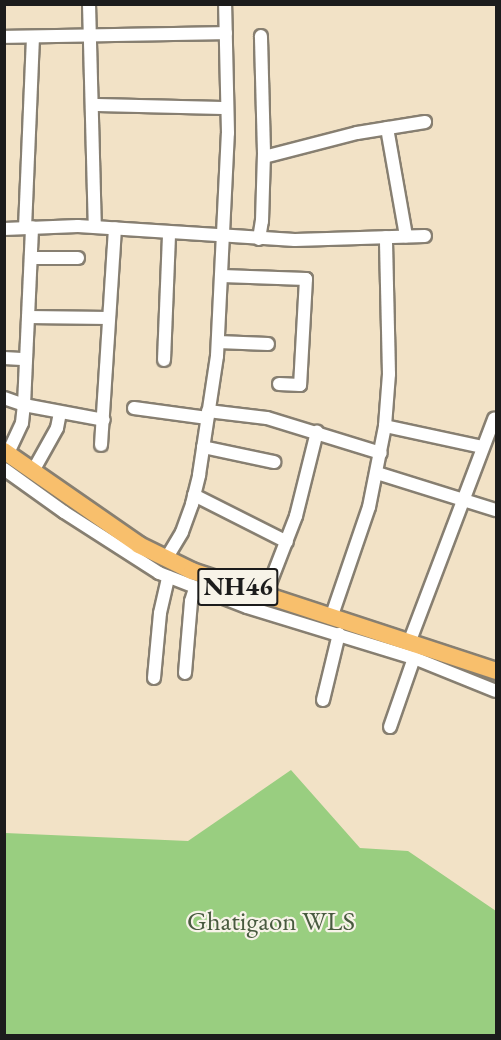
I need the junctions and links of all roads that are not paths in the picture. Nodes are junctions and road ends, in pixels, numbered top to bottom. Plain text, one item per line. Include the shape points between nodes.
1 (89, 4) edge
2 (225, 4) edge
3 (226, 33) junction
4 (90, 36) junction
5 (261, 36) dead end
6 (4, 37) edge
7 (33, 37) junction
8 (93, 105) junction
9 (227, 108) junction
10 (425, 122) dead end
11 (387, 128) junction
12 (264, 157) junction
13 (28, 227) junction
14 (95, 227) junction
15 (115, 228) junction
16 (4, 229) edge
17 (169, 233) junction
18 (406, 236) junction
19 (425, 236) dead end
20 (223, 237) junction
21 (386, 237) junction
22 (259, 239) junction
23 (31, 258) junction
24 (78, 258) dead end
25 (222, 276) junction
26 (28, 316) junction
27 (109, 318) junction
28 (218, 342) junction
29 (268, 344) dead end
30 (4, 358) edge
31 (26, 359) junction
32 (164, 360) dead end
33 (279, 384) dead end
34 (4, 398) edge
35 (24, 405) junction
36 (134, 408) dead end
37 (60, 412) junction
38 (208, 415) junction
39 (494, 419) dead end
40 (104, 420) junction
41 (385, 426) junction
42 (317, 432) junction
43 (102, 445) dead end
44 (203, 447) junction
45 (482, 447) junction
46 (381, 453) junction
47 (6, 458) edge
48 (274, 462) dead end
49 (33, 471) junction
50 (377, 473) junction
51 (194, 495) junction
52 (464, 498) junction
53 (496, 510) edge
54 (287, 542) junction
55 (166, 559) junction
56 (168, 577) junction
57 (195, 589) junction
58 (265, 596) junction
59 (331, 618) junction
60 (339, 634) junction
61 (412, 650) junction
62 (496, 671) edge
63 (185, 673) dead end
64 (154, 678) dead end
65 (496, 691) edge
66 (323, 700) dead end
67 (390, 727) dead end

1 - 4 street
2 - 3 street
3 - 4 street
3 - 9 street
4 - 7 street
4 - 8 street
5 - 12 street
6 - 7 street
7 - 13 street
8 - 9 street
8 - 14 street
9 - 20 street
10 - 11 street
11 - 12 street
11 - 18 street
12 - 22 street
13 - 14 street
13 - 16 street
13 - 23 street
14 - 15 street
15 - 17 street
15 - 27 street
17 - 20 street
17 - 32 street
18 - 19 street
18 - 21 street
20 - 22 street
20 - 25 street
21 - 22 street
21 - 41 street via 389,312
23 - 24 street
23 - 26 street
25 - 28 street
25 - 33 street via 306,279 300,385
26 - 27 street
26 - 31 street
27 - 40 street
28 - 29 street
28 - 38 street
30 - 31 street
31 - 35 street
34 - 35 street
35 - 37 street
35 - 47 street via 22,423
36 - 38 street
37 - 40 street
37 - 49 street via 57,428
38 - 42 street via 267,418
38 - 44 street
39 - 45 street
40 - 43 street
41 - 45 street
41 - 46 street
42 - 46 street
42 - 54 street
44 - 48 street
44 - 51 street
45 - 52 street
46 - 50 street
47 - 49 highway, NH46
47 - 56 street via 64,512
49 - 55 highway, NH46 via 139,545
50 - 52 street
50 - 59 street
51 - 54 street
51 - 55 street via 182,532
52 - 53 street
52 - 61 street
54 - 58 street
55 - 58 highway, NH46
56 - 57 street
56 - 64 street
57 - 60 street
57 - 63 street
58 - 59 highway, NH46
59 - 61 highway, NH46
60 - 61 street
60 - 66 street
61 - 62 highway, NH46
61 - 65 street
61 - 67 street

